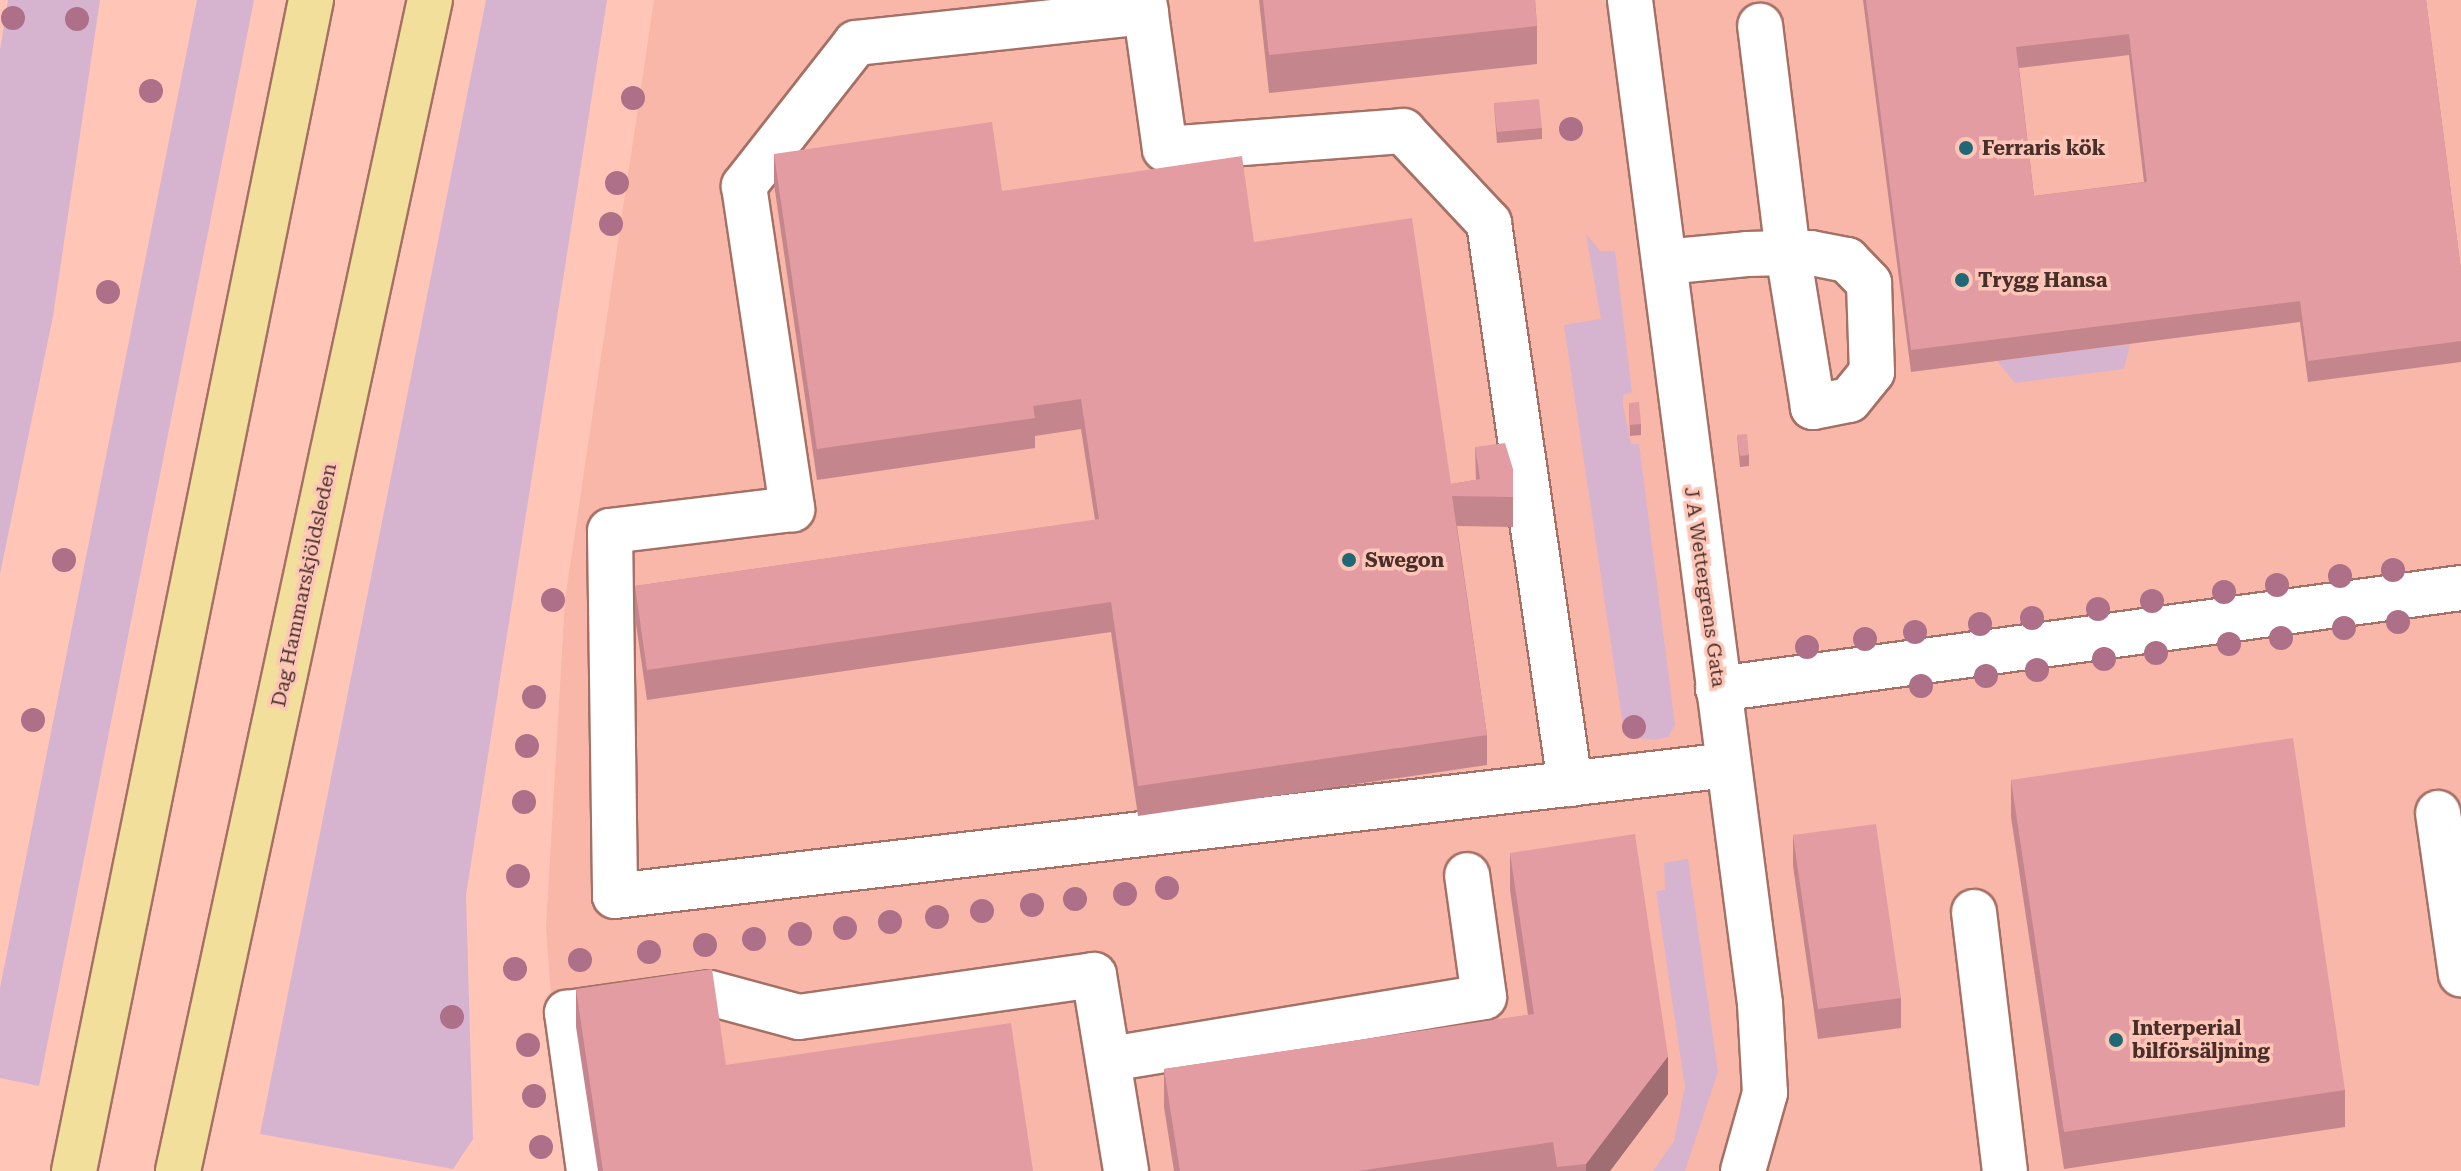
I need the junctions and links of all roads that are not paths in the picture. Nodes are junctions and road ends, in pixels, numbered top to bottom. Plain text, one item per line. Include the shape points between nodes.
1 (311, 0) edge
2 (430, 0) edge
3 (1630, 0) edge
4 (1145, 6) edge
5 (1760, 26) dead end
6 (1664, 262) junction
7 (2461, 588) edge
8 (1718, 689) junction
9 (1728, 765) junction
10 (1570, 784) junction
11 (2438, 813) dead end
12 (1467, 875) dead end
13 (1974, 912) dead end
14 (2461, 974) edge
15 (1110, 1059) junction
16 (74, 1171) edge
17 (178, 1171) edge
18 (589, 1171) edge
19 (1126, 1171) edge
20 (1743, 1171) edge
21 (2005, 1171) edge

1 - 16 main road
2 - 17 main road, Dag Hammarskjöldsleden
3 - 6 street, J A Wettergrens Gata
4 - 10 street via 1165,149 1403,131 1489,223
4 - 10 street via 856,43 744,186 792,509 610,531 615,896
5 - 6 street via 1788,253
6 - 8 street, J A Wettergrens Gata
7 - 8 street
8 - 9 street, J A Wettergrens Gata
9 - 10 street
9 - 20 street, J A Wettergrens Gata via 1765,1093
11 - 14 street
12 - 15 street via 1484,997
13 - 21 street
15 - 18 street via 1094,975 799,1017 710,993 567,1013
15 - 19 street

